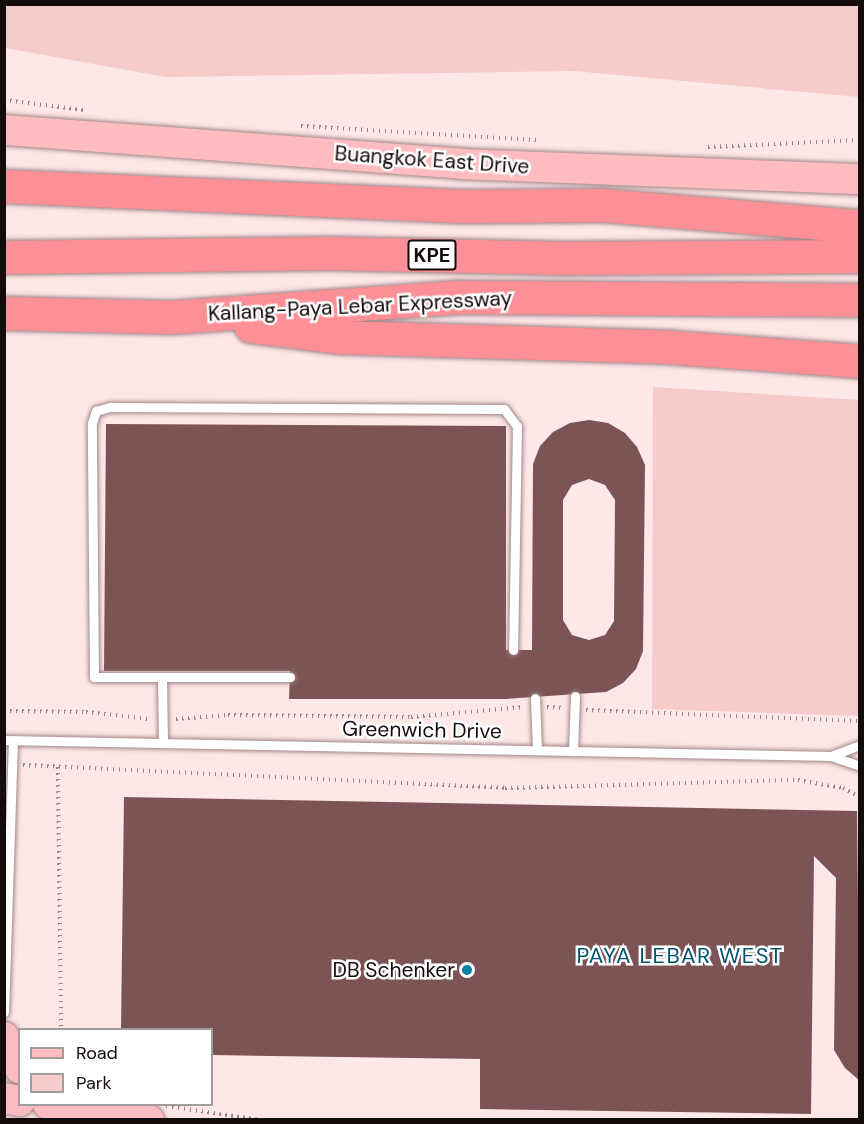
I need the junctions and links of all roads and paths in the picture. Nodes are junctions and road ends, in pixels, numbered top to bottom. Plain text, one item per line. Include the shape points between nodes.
1 (4, 100) edge
2 (95, 111) dead end
3 (292, 125) dead end
4 (4, 130) edge
5 (860, 140) edge
6 (547, 141) dead end
7 (698, 147) dead end
8 (860, 179) edge
9 (4, 186) edge
10 (860, 226) edge
11 (860, 256) edge
12 (4, 257) edge
13 (860, 300) edge
14 (4, 313) edge
15 (172, 317) junction
16 (860, 361) edge
17 (513, 650) dead end
18 (290, 677) dead end
19 (162, 678) junction
20 (575, 696) dead end
21 (535, 702) junction
22 (575, 709) junction
23 (4, 711) edge
24 (163, 721) junction
25 (860, 721) edge
26 (9, 740) edge
27 (163, 743) junction
28 (860, 745) edge
29 (537, 750) junction
30 (573, 751) junction
31 (831, 756) junction
32 (12, 765) junction
33 (860, 766) edge
34 (58, 767) junction
35 (860, 797) edge
36 (4, 1012) edge
37 (61, 1028) edge
38 (4, 1037) edge
39 (18, 1064) edge
40 (61, 1106) edge
41 (171, 1106) edge
42 (149, 1119) edge
43 (261, 1119) edge

1 - 2 path
3 - 6 path
4 - 8 main road, Buangkok East Drive via 462,164
5 - 7 path
9 - 10 highway via 462,206 602,205
11 - 12 highway, Kallang-Paya Lebar Expressway / KPE via 566,258 328,253
13 - 15 highway, Kallang-Paya Lebar Expressway / KPE via 458,297
14 - 15 highway, Kallang-Paya Lebar Expressway / KPE
15 - 16 highway via 339,337 670,346
17 - 19 lane via 517,426 504,409 110,407 96,411 92,423 92,670 100,680
18 - 19 lane
19 - 24 lane
20 - 22 lane
21 - 22 path
21 - 24 path via 411,717 228,715
21 - 29 lane
22 - 25 path
22 - 30 lane
23 - 24 path via 86,712
24 - 27 lane
26 - 27 lane, Greenwich Drive
26 - 32 lane, Greenwich Drive
27 - 29 lane, Greenwich Drive
28 - 31 lane, Greenwich Drive
29 - 30 lane, Greenwich Drive
30 - 31 lane, Greenwich Drive
31 - 33 lane, Greenwich Drive
32 - 34 path
32 - 36 lane, Greenwich Drive
34 - 35 path via 504,788 798,780 843,788
34 - 37 path
38 - 39 main road
40 - 42 main road
41 - 43 path

